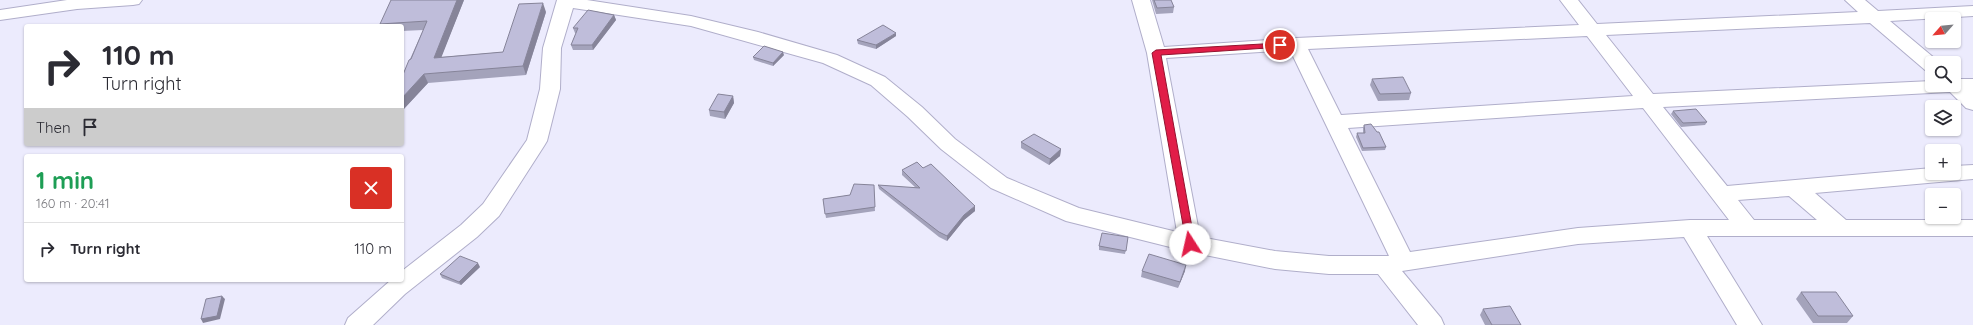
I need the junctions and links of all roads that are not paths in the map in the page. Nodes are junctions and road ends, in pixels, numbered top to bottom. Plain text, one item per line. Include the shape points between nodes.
1 (133, 0) edge
2 (1141, 0) edge
3 (1569, 0) edge
4 (1854, 0) edge
5 (566, 1) edge
6 (1973, 11) edge
7 (0, 15) edge
8 (1874, 17) junction
9 (1592, 30) junction
10 (1296, 44) junction
11 (1156, 53) junction
12 (1925, 60) edge
13 (1961, 86) edge
14 (1925, 87) edge
15 (1649, 101) junction
16 (1973, 103) edge
17 (1335, 122) junction
18 (1973, 172) edge
19 (1794, 188) junction
20 (1721, 194) junction
21 (1690, 228) junction
22 (1748, 228) junction
23 (1973, 228) edge
24 (1842, 229) junction
25 (1190, 244) junction
26 (1393, 263) junction
27 (404, 282) edge
28 (404, 282) edge
29 (357, 325) edge
30 (1432, 325) edge
31 (1750, 325) edge

1 - 7 street via 76,4
2 - 11 street
3 - 9 street
4 - 8 street
5 - 25 street via 691,21 830,59 878,81 948,144 999,183 1074,215
5 - 27 street via 552,48 550,89 538,141 491,210 469,231
6 - 8 street
8 - 9 street
8 - 12 street
9 - 10 street
9 - 15 street
10 - 11 street
10 - 17 street
11 - 25 street
13 - 16 street
14 - 15 street
15 - 17 street
15 - 20 street
17 - 26 street
18 - 19 street
19 - 20 street
19 - 24 street
20 - 22 street
21 - 22 street
21 - 26 street via 1578,236
21 - 31 street
22 - 24 street
23 - 24 street
25 - 26 street via 1275,260 1329,265
26 - 30 street
28 - 29 street

